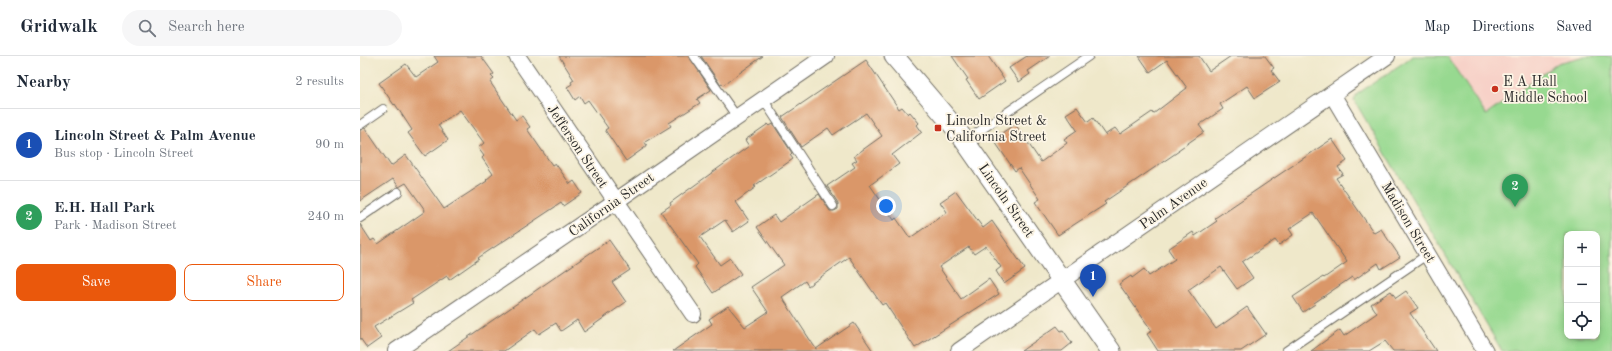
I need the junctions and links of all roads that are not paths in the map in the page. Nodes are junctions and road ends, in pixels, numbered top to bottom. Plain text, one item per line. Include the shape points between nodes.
1 (517, 56) edge
2 (694, 56) edge
3 (826, 56) edge
4 (894, 56) edge
5 (1089, 56) edge
6 (1387, 56) edge
7 (1332, 94) junction
8 (764, 99) junction
9 (383, 109) dead end
10 (737, 117) junction
11 (360, 125) edge
12 (965, 141) junction
13 (398, 192) dead end
14 (616, 201) junction
15 (833, 206) dead end
16 (360, 218) edge
17 (1428, 254) junction
18 (1062, 279) junction
19 (693, 314) dead end
20 (1292, 350) edge
21 (396, 351) edge
22 (959, 351) edge
23 (1112, 351) edge
24 (1485, 351) edge

1 - 14 street, Jefferson Street
2 - 10 lane
3 - 8 street, California Street
4 - 12 street, Lincoln Street
5 - 12 lane
6 - 7 street, Palm Avenue
7 - 17 street, Madison Street
7 - 18 street, Palm Avenue
8 - 10 street, California Street
8 - 15 lane
9 - 11 lane
10 - 14 street, California Street
12 - 18 street, Lincoln Street
13 - 16 lane
14 - 19 street, Jefferson Street
14 - 21 street, California Street
17 - 20 lane
17 - 24 street, Madison Street
18 - 22 street, Palm Avenue
18 - 23 street, Lincoln Street

